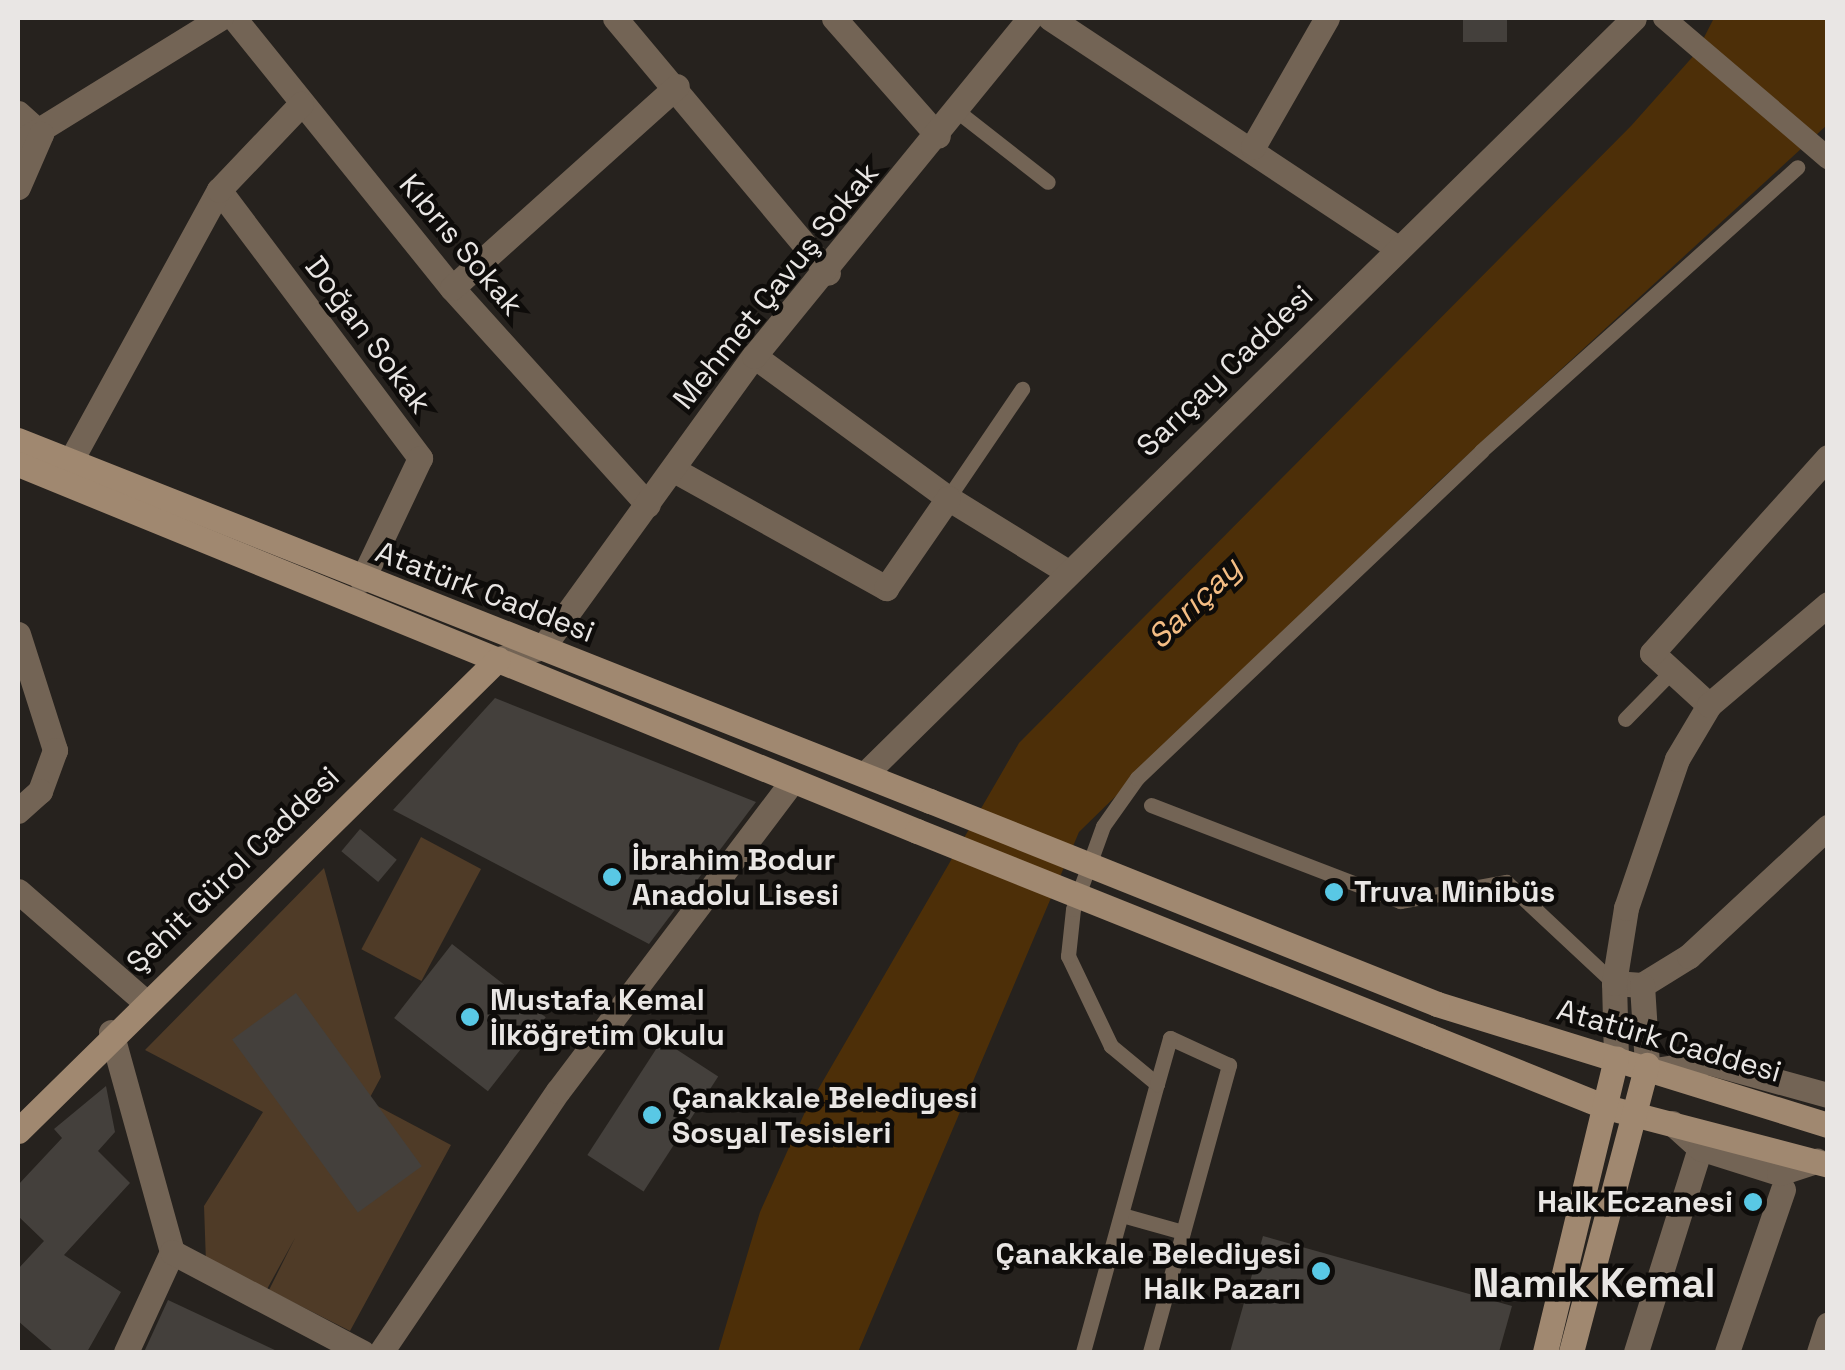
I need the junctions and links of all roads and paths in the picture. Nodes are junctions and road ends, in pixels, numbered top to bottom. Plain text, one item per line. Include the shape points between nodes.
1 (220, 18) edge
2 (234, 18) edge
3 (615, 18) edge
4 (834, 18) edge
5 (1030, 18) edge
6 (1050, 18) edge
7 (1327, 18) edge
8 (1634, 18) edge
9 (1664, 18) edge
10 (677, 86) junction
11 (301, 104) junction
12 (957, 111) junction
13 (18, 113) edge
14 (938, 136) junction
15 (29, 138) edge
16 (1252, 147) junction
17 (1826, 150) edge
18 (1797, 167) dead end
19 (1048, 182) dead end
20 (18, 187) edge
21 (220, 190) junction
22 (1398, 248) junction
23 (828, 273) junction
24 (452, 288) junction
25 (754, 356) junction
26 (1022, 390) dead end
27 (18, 440) edge
28 (1828, 456) edge
29 (70, 462) junction
30 (18, 464) edge
31 (674, 470) junction
32 (948, 498) junction
33 (648, 505) junction
34 (1068, 572) junction
35 (362, 580) junction
36 (1828, 604) edge
37 (18, 634) edge
38 (543, 648) junction
39 (498, 659) junction
40 (1670, 673) junction
41 (1709, 705) junction
42 (1625, 719) dead end
43 (865, 774) junction
44 (792, 782) junction
45 (1151, 805) dead end
46 (18, 811) edge
47 (1828, 827) edge
48 (18, 891) edge
49 (1614, 984) junction
50 (1642, 985) junction
51 (144, 1002) junction
52 (111, 1032) junction
53 (1616, 1058) junction
54 (1654, 1067) junction
55 (1157, 1084) junction
56 (1828, 1095) edge
57 (1606, 1108) junction
58 (1636, 1114) junction
59 (21, 1120) edge
60 (1672, 1124) junction
61 (1828, 1125) edge
62 (1700, 1148) junction
63 (1822, 1163) edge
64 (1786, 1180) junction
65 (1122, 1215) junction
66 (1183, 1232) junction
67 (172, 1252) junction
68 (1828, 1324) edge
69 (126, 1352) edge
70 (362, 1352) edge
71 (381, 1352) edge
72 (1083, 1352) edge
73 (1150, 1352) edge
74 (1544, 1352) edge
75 (1571, 1352) edge
76 (1636, 1352) edge
77 (1728, 1352) edge
78 (1819, 1352) edge

1 - 15 street
2 - 11 street, Kıbrıs Sokak
3 - 10 street
4 - 14 street
5 - 12 street, Mehmet Çavuş Sokak
6 - 16 street
7 - 16 street
8 - 22 street, Sarıçay Caddesi
9 - 17 street
10 - 23 street
10 - 24 street
11 - 21 street
11 - 24 street, Kıbrıs Sokak
12 - 14 street, Mehmet Çavuş Sokak
12 - 19 lane
13 - 15 street
14 - 23 street, Mehmet Çavuş Sokak
15 - 20 street
16 - 22 street
18 - 55 lane via 1137,778 1103,826 1072,909 1068,956 1111,1046
21 - 29 street
21 - 35 street, Doğan Sokak via 420,458
22 - 34 street, Sarıçay Caddesi
23 - 25 street, Mehmet Çavuş Sokak
24 - 33 street, Kıbrıs Sokak
25 - 31 street, Mehmet Çavuş Sokak
25 - 32 street
26 - 32 lane
27 - 29 main road, Atatürk Caddesi
28 - 40 street via 1652,653
29 - 35 main road, Atatürk Caddesi
30 - 39 main road, Atatürk Caddesi
31 - 32 street via 886,588
31 - 33 street, Mehmet Çavuş Sokak
32 - 34 street
33 - 38 street, Mehmet Çavuş Sokak
34 - 43 street, Sarıçay Caddesi
35 - 38 main road, Atatürk Caddesi
36 - 41 street
37 - 46 street via 55,750 40,791
38 - 39 street
38 - 43 main road, Atatürk Caddesi
39 - 44 main road, Atatürk Caddesi
39 - 51 main road, Şehit Gürol Caddesi
40 - 41 street
40 - 42 lane
41 - 49 street via 1677,759 1626,908
43 - 53 main road, Atatürk Caddesi, bridge via 1437,1004
44 - 57 main road, Atatürk Caddesi, bridge
44 - 71 street via 558,1090
45 - 49 lane via 1400,901 1506,882
47 - 50 street via 1689,956
48 - 51 street
49 - 50 street
49 - 53 street
50 - 54 street
51 - 52 main road, Şehit Gürol Caddesi
52 - 59 main road, Şehit Gürol Caddesi
52 - 67 street
53 - 54 main road, Atatürk Caddesi
53 - 57 main road
54 - 56 street via 1708,1062
54 - 58 main road
54 - 61 main road, Atatürk Caddesi
55 - 65 lane
55 - 66 lane via 1170,1038 1229,1065
57 - 58 main road, Atatürk Caddesi
57 - 74 main road
58 - 60 main road, Atatürk Caddesi
58 - 75 main road
60 - 62 street
60 - 63 main road, Atatürk Caddesi
62 - 64 street
62 - 76 street
63 - 64 street
64 - 77 street
65 - 66 lane
65 - 72 lane
66 - 73 lane
67 - 69 street
67 - 70 street
68 - 78 street

